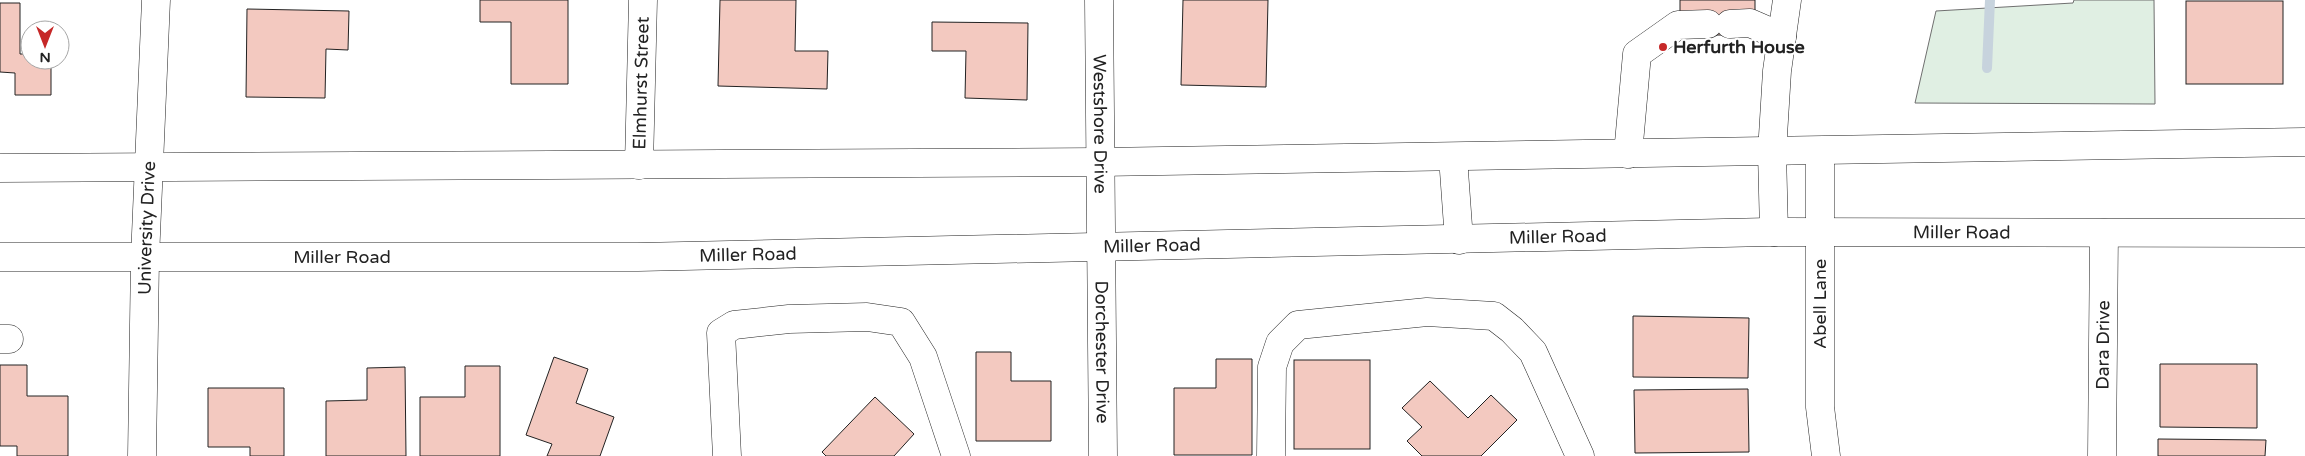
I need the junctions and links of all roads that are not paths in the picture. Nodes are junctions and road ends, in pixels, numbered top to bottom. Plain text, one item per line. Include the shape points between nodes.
1 (156, 0) edge
2 (643, 0) edge
3 (1099, 0) edge
4 (1787, 0) edge
5 (1782, 37) junction
6 (2305, 142) edge
7 (1820, 151) junction
8 (1772, 152) junction
9 (1628, 154) junction
10 (1452, 156) junction
11 (1100, 162) junction
12 (639, 165) junction
13 (149, 167) junction
14 (0, 168) edge
15 (1774, 232) junction
16 (1820, 233) junction
17 (2104, 233) junction
18 (2305, 233) edge
19 (1459, 240) junction
20 (1100, 249) junction
21 (0, 257) edge
22 (145, 258) junction
23 (142, 456) edge
24 (727, 456) edge
25 (956, 456) edge
26 (1103, 456) edge
27 (1271, 456) edge
28 (1580, 456) edge
29 (1826, 456) edge
30 (2102, 456) edge

1 - 13 main road, University Drive
2 - 12 main road, Elmhurst Street
3 - 11 main road, Westshore Drive
4 - 5 main road
5 - 8 main road
5 - 9 main road via 1750,23 1678,25 1637,54
6 - 7 main road
7 - 8 main road
7 - 16 main road, Abell Lane
8 - 9 main road
8 - 15 main road
9 - 10 main road
10 - 11 main road
10 - 19 main road
11 - 12 main road
11 - 20 main road, Westshore Drive
12 - 13 main road
13 - 14 main road
13 - 22 main road, University Drive
15 - 16 main road, Miller Road
15 - 19 main road, Miller Road
16 - 17 main road, Miller Road
16 - 29 main road, Abell Lane via 1820,407
17 - 18 main road, Miller Road
17 - 30 main road, Dara Drive
19 - 20 main road, Miller Road
20 - 22 main road, Miller Road via 638,257
20 - 26 main road, Dorchester Drive
21 - 22 main road, Miller Road
22 - 23 main road, University Drive
24 - 25 main road via 721,334 734,325 867,316 901,322 923,356
27 - 28 main road via 1272,367 1280,343 1298,325 1427,312 1494,316 1512,330 1533,352

